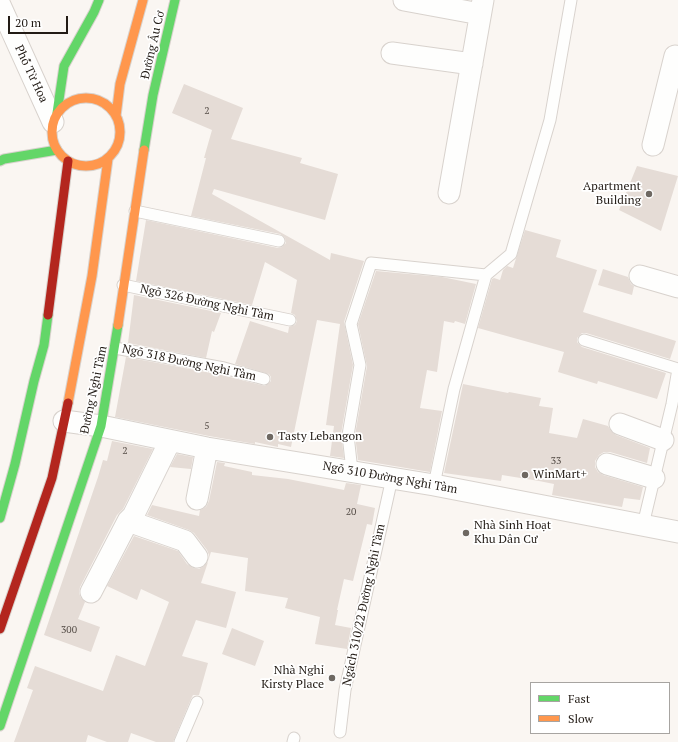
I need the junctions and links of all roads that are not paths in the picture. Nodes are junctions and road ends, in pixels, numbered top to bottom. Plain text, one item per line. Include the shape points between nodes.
1 (99, 0) edge
2 (143, 0) edge
3 (175, 0) edge
4 (404, 0) edge
5 (571, 0) edge
6 (0, 5) edge
7 (482, 7) edge
8 (392, 53) dead end
9 (678, 57) edge
10 (472, 64) junction
11 (153, 95) joint
12 (116, 116) junction
13 (55, 117) junction
14 (653, 145) dead end
15 (57, 150) junction
16 (108, 158) junction
17 (0, 161) edge
18 (68, 161) junction
19 (449, 193) dead end
20 (135, 211) junction
21 (279, 241) dead end
22 (486, 275) junction
23 (640, 276) dead end
24 (123, 285) junction
25 (678, 287) edge
26 (290, 320) dead end
27 (584, 340) dead end
28 (115, 348) junction
29 (264, 379) dead end
30 (675, 405) edge
31 (64, 421) junction
32 (620, 424) dead end
33 (101, 426) junction
34 (170, 440) junction
35 (663, 440) junction
36 (207, 448) junction
37 (607, 464) dead end
38 (352, 471) junction
39 (392, 478) junction
40 (654, 478) junction
41 (434, 485) junction
42 (197, 499) dead end
43 (0, 518) edge
44 (128, 521) junction
45 (643, 525) junction
46 (678, 532) edge
47 (197, 557) dead end
48 (91, 592) dead end
49 (0, 629) edge
50 (197, 702) dead end
51 (0, 726) edge
52 (340, 732) dead end
53 (180, 742) edge

1 - 13 main road via 64,66
2 - 12 main road, Đường Âu Cơ via 120,84
3 - 11 main road, Đường Âu Cơ
4 - 7 street
5 - 22 lane via 550,120 511,254
6 - 13 street, Phố Từ Hoa
7 - 10 street
8 - 10 street
9 - 14 street via 675,56
10 - 19 street
11 - 20 main road, Đường Nghi Tàm
12 - 13 main road via 98,100 83,98 71,100
12 - 16 main road via 119,139 115,150
13 - 15 main road via 51,132
15 - 17 main road
15 - 18 main road
16 - 18 main road via 90,166 80,166
16 - 31 main road, Đường Nghi Tàm via 92,276
18 - 43 main road via 44,345 16,464
20 - 21 lane
20 - 24 main road, Đường Nghi Tàm
22 - 38 lane via 370,263 351,324 360,365 348,435
22 - 41 lane via 454,389
23 - 25 street
24 - 26 lane, Ngõ 326 Đường Nghi Tàm
24 - 28 main road, Đường Nghi Tàm
27 - 30 lane via 678,369
28 - 29 lane, Ngõ 318 Đường Nghi Tàm via 224,368
28 - 33 main road, Đường Nghi Tàm
30 - 35 lane
31 - 33 street, Ngõ 310 Đường Nghi Tàm
31 - 49 main road, Đường Nghi Tàm via 52,478
32 - 35 street
33 - 34 street, Ngõ 310 Đường Nghi Tàm
33 - 51 main road, Đường Nghi Tàm
34 - 36 street, Ngõ 310 Đường Nghi Tàm
34 - 44 street via 133,516
35 - 40 lane
36 - 38 street, Ngõ 310 Đường Nghi Tàm
36 - 42 street
37 - 40 street
38 - 39 street, Ngõ 310 Đường Nghi Tàm
39 - 41 street, Ngõ 310 Đường Nghi Tàm
39 - 52 lane, Ngách 310/22 Đường Nghi Tàm via 345,690
40 - 45 lane
41 - 45 street, Ngõ 310 Đường Nghi Tàm
44 - 47 street via 185,541
44 - 48 street
45 - 46 street, Ngõ 310 Đường Nghi Tàm
50 - 53 lane

